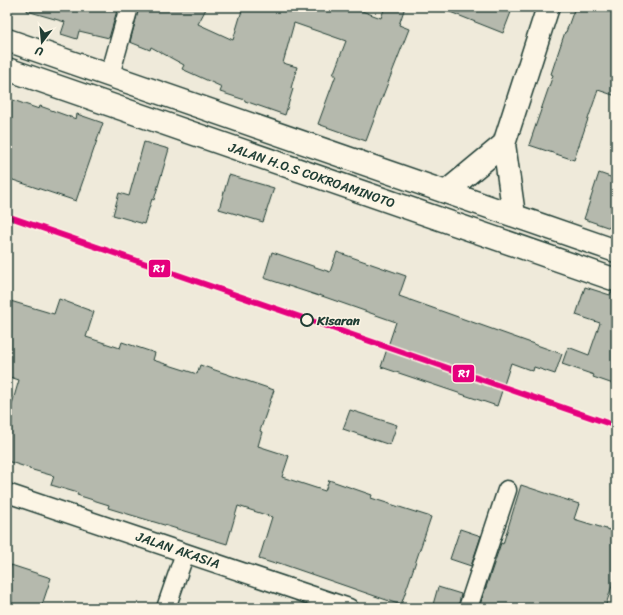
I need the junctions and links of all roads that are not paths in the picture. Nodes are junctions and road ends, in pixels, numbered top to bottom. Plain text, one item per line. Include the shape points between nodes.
1 (128, 7) edge
2 (548, 7) edge
3 (7, 40) edge
4 (7, 70) edge
5 (110, 75) junction
6 (504, 144) junction
7 (446, 192) junction
8 (514, 215) junction
9 (616, 251) edge
10 (616, 280) edge
11 (507, 490) dead end
12 (7, 493) edge
13 (185, 553) junction
14 (166, 608) edge
15 (349, 608) edge
16 (468, 608) edge

1 - 5 street
2 - 6 main road
3 - 5 main road
4 - 10 main road, JALAN H.O.S COKROAMINOTO
5 - 7 main road
6 - 7 main road
6 - 8 main road
7 - 8 main road
8 - 9 main road
11 - 16 street
12 - 13 street, JALAN AKASIA
13 - 14 street
13 - 15 street, JALAN AKASIA

